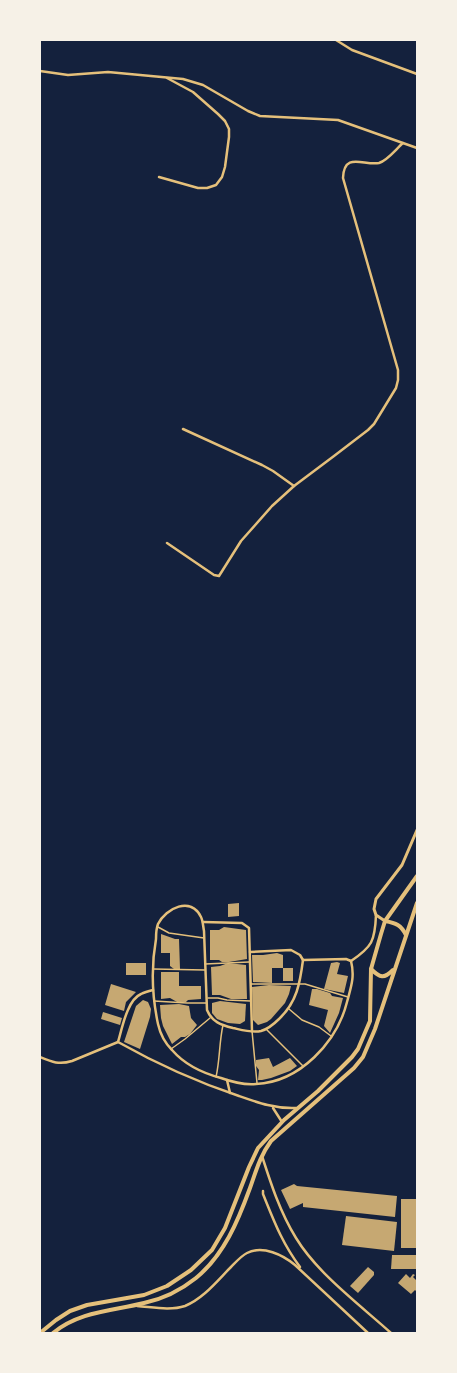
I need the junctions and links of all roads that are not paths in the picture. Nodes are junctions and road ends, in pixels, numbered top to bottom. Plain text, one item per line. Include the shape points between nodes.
1 (336, 40) edge
2 (40, 71) edge
3 (417, 74) edge
4 (166, 77) junction
5 (403, 143) junction
6 (417, 148) edge
7 (159, 177) dead end
8 (183, 429) dead end
9 (294, 486) junction
10 (167, 543) dead end
11 (417, 830) edge
12 (417, 876) edge
13 (417, 903) edge
14 (376, 915) junction
15 (385, 921) junction
16 (203, 922) junction
17 (158, 926) junction
18 (406, 935) junction
19 (204, 938) junction
20 (250, 952) junction
21 (303, 960) junction
22 (351, 961) junction
23 (250, 962) junction
24 (205, 964) junction
25 (395, 968) junction
26 (153, 969) junction
27 (371, 969) junction
28 (205, 970) junction
29 (251, 984) junction
30 (299, 984) junction
31 (153, 990) junction
32 (348, 997) junction
33 (206, 998) junction
34 (154, 1001) junction
35 (251, 1001) junction
36 (206, 1003) junction
37 (289, 1009) junction
38 (210, 1018) junction
39 (223, 1025) junction
40 (266, 1029) junction
41 (252, 1031) junction
42 (332, 1037) junction
43 (118, 1042) junction
44 (171, 1049) junction
45 (40, 1057) edge
46 (303, 1066) junction
47 (216, 1077) junction
48 (227, 1080) junction
49 (257, 1084) junction
50 (230, 1093) junction
51 (273, 1107) junction
52 (298, 1108) junction
53 (282, 1123) junction
54 (262, 1155) junction
55 (263, 1191) dead end
56 (302, 1271) junction
57 (134, 1305) junction
58 (40, 1333) edge
59 (53, 1333) edge
60 (368, 1333) edge
61 (391, 1333) edge

1 - 3 street via 352,50
2 - 4 street via 68,75 108,72
4 - 5 street via 182,78 203,85 260,116 338,120
4 - 7 street via 193,92 218,114 225,121 230,137 225,167 216,185 198,188
5 - 6 street
5 - 9 street via 385,160 375,163 350,162 343,172 398,370 396,388 368,430
8 - 9 street via 262,465
9 - 10 street via 263,515 217,576
11 - 14 street via 402,865 376,899
12 - 15 main road
13 - 18 main road
14 - 15 street
14 - 22 street via 376,928 369,948
15 - 18 main road via 397,923
15 - 27 main road
16 - 17 street via 197,911 183,906 168,912
16 - 19 street
16 - 20 street via 242,924 249,928
17 - 19 lane via 169,933
17 - 26 street
18 - 25 main road
19 - 24 street
20 - 21 street via 291,950
20 - 23 street
21 - 22 street via 346,958
21 - 30 street
22 - 32 street via 353,979
23 - 24 lane
23 - 29 street
24 - 28 street
25 - 27 main road via 384,976 379,976
25 - 54 main road via 363,1057 272,1142
26 - 28 lane
26 - 31 street
27 - 52 main road via 370,1021 365,1034 352,1057
28 - 33 street
29 - 30 lane
29 - 35 street
30 - 32 lane
30 - 37 street via 297,995
31 - 34 street
31 - 43 street via 133,999
32 - 42 street via 343,1016
33 - 35 lane
33 - 36 street
34 - 36 lane
34 - 44 street via 158,1025
35 - 41 street
36 - 38 street
37 - 40 street
37 - 42 lane via 302,1020 319,1027
38 - 39 street
38 - 44 lane
39 - 41 street
39 - 47 lane
40 - 41 street
40 - 46 lane
41 - 49 lane
42 - 46 street
43 - 45 street via 64,1063 51,1062
43 - 50 street via 170,1069
44 - 47 street via 194,1069
46 - 49 street via 289,1076
47 - 48 street
48 - 49 street
48 - 50 street
50 - 51 street
51 - 52 street
51 - 53 street
52 - 53 main road
53 - 58 main road via 258,1148 225,1228 212,1250 191,1270 167,1286 144,1295 87,1305 70,1311
54 - 57 main road via 230,1238 216,1258 174,1293
54 - 61 street via 276,1197 301,1245 330,1278
55 - 56 street via 278,1234
56 - 57 street via 288,1259 277,1254 255,1250 240,1258 206,1292 185,1306 174,1309
56 - 60 street
57 - 59 main road via 89,1314 70,1321

